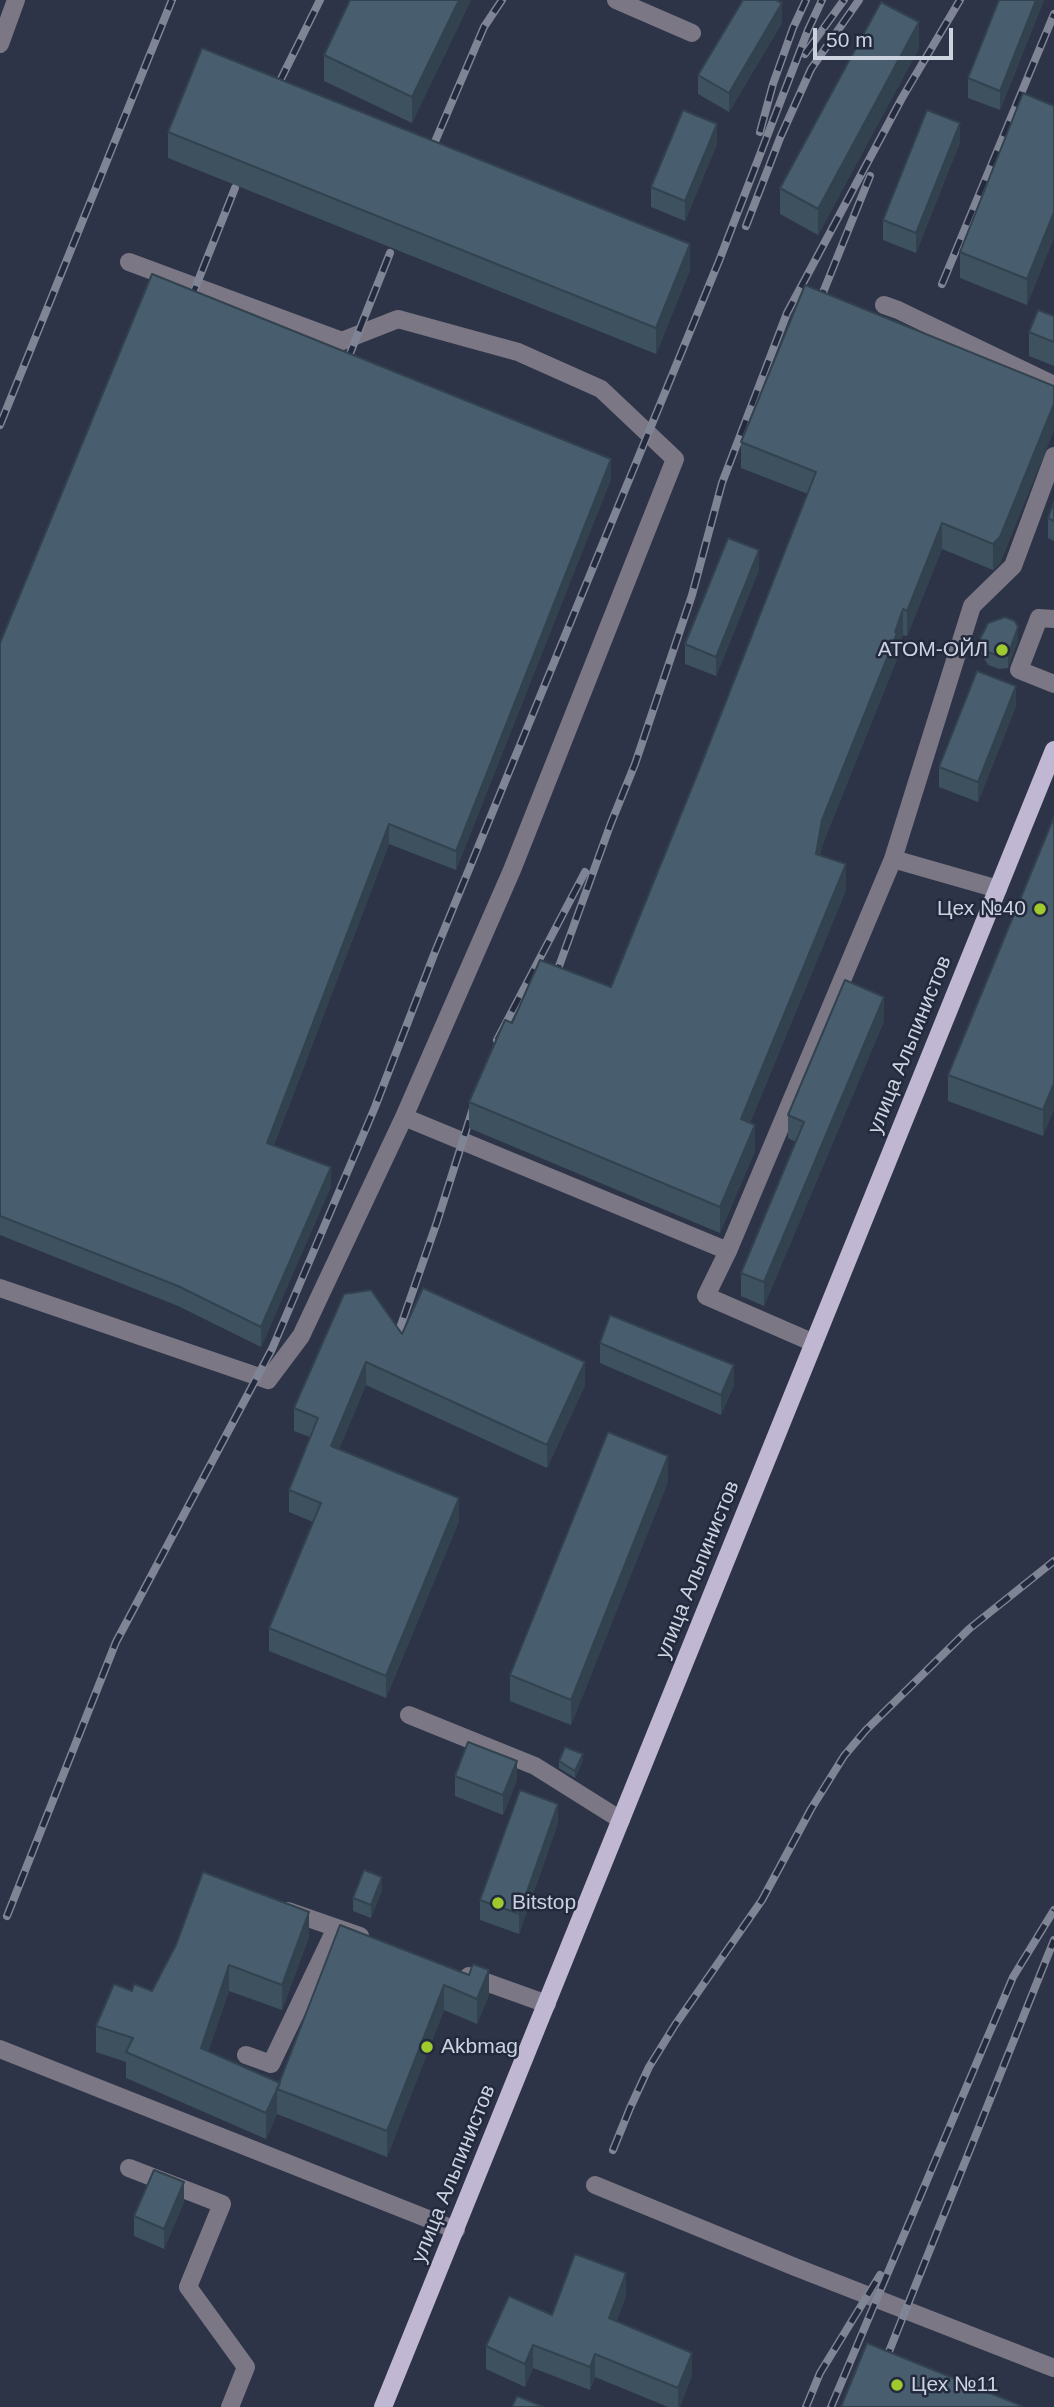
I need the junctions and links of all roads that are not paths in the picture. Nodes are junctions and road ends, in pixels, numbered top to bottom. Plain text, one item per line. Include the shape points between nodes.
1 (16, 0) edge
2 (616, 0) edge
3 (692, 33) dead end
4 (0, 44) edge
5 (129, 262) dead end
6 (884, 304) dead end
7 (1054, 385) edge
8 (1054, 456) edge
9 (1054, 619) edge
10 (1054, 684) edge
11 (1054, 750) edge
12 (893, 859) junction
13 (998, 889) junction
14 (404, 1117) junction
15 (728, 1251) junction
16 (0, 1288) edge
17 (814, 1343) junction
18 (409, 1714) dead end
19 (621, 1820) junction
20 (272, 1905) edge
21 (336, 1928) junction
22 (373, 1941) edge
23 (448, 1968) edge
24 (547, 2004) junction
25 (0, 2049) edge
26 (246, 2055) dead end
27 (129, 2168) dead end
28 (596, 2185) dead end
29 (456, 2230) junction
30 (1054, 2368) edge
31 (230, 2407) edge
32 (383, 2407) edge

1 - 4 street
2 - 3 street
5 - 14 street via 342,341 398,319 518,352 601,389 675,459 512,870
6 - 7 street
8 - 12 street via 1013,566 972,606
9 - 10 street via 1039,618 1019,670
11 - 13 main road, улица Альпинистов
12 - 13 street
12 - 15 street
13 - 17 main road, улица Альпинистов
14 - 15 street
14 - 16 street via 301,1336 268,1380
15 - 17 street via 706,1296
17 - 19 main road, улица Альпинистов
18 - 19 street via 535,1766
19 - 24 main road, улица Альпинистов
20 - 21 street
21 - 22 street
21 - 26 street via 271,2064
23 - 24 street
24 - 29 main road, улица Альпинистов
25 - 29 street
27 - 31 street via 222,2204 188,2287 246,2367
28 - 30 street
29 - 32 main road, улица Альпинистов

